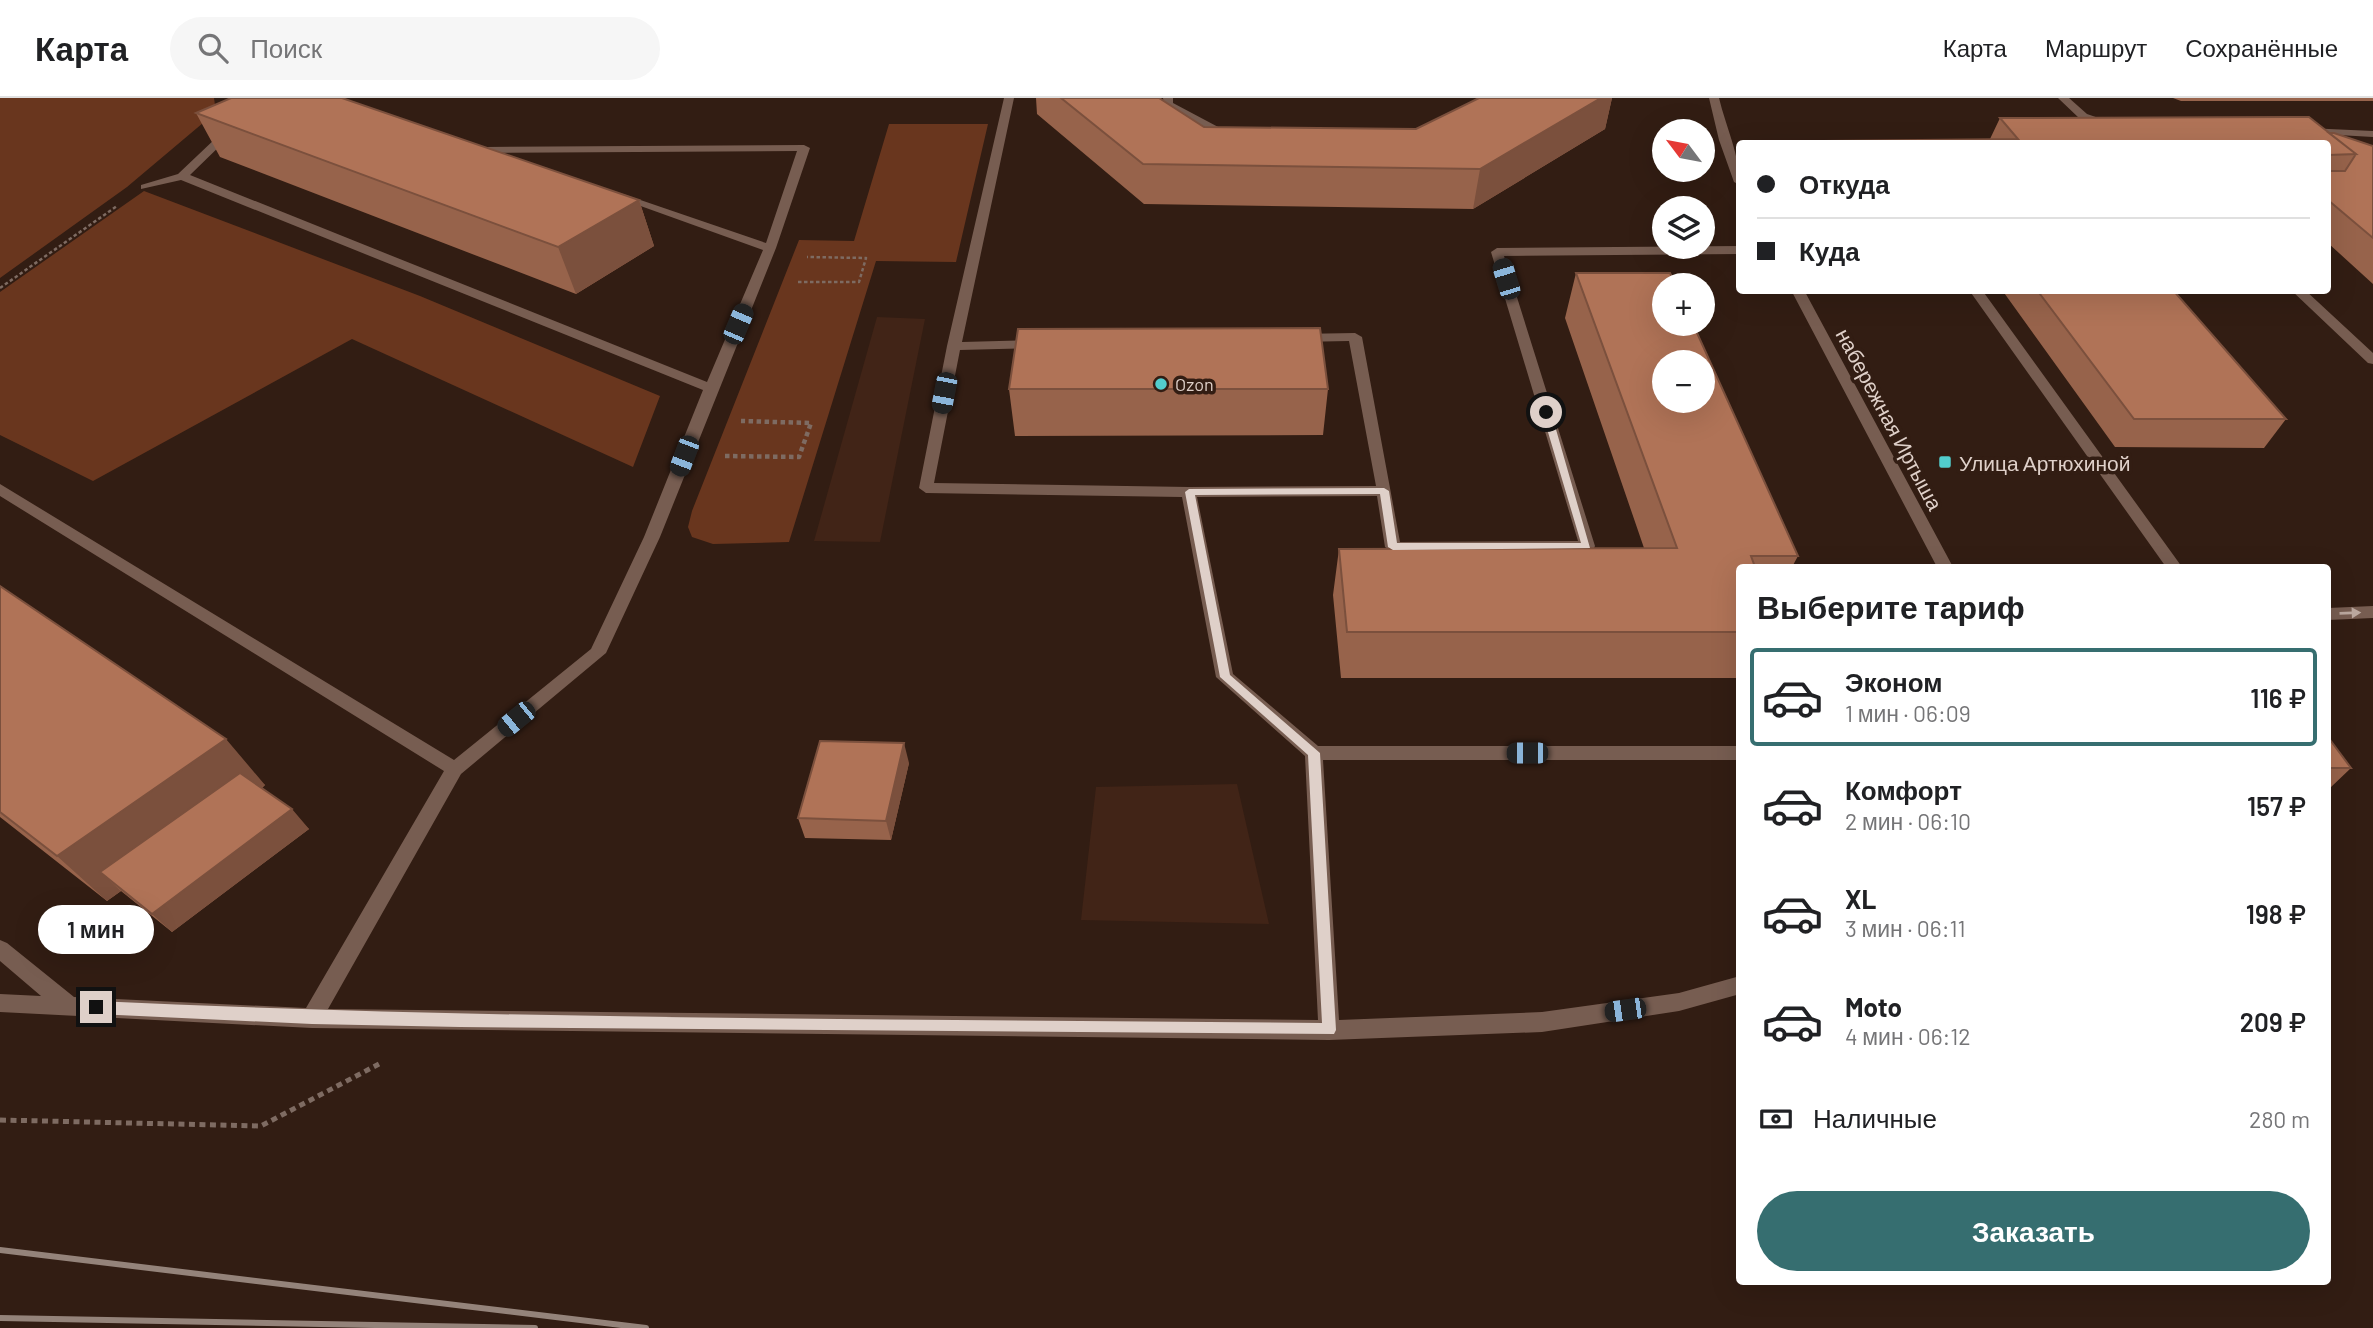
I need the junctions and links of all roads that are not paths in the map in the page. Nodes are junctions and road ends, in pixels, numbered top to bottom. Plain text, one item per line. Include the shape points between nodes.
1 (264, 98) edge
2 (1009, 98) edge
3 (1168, 98) edge
4 (1714, 98) edge
5 (2063, 98) edge
6 (2121, 124) edge
7 (2293, 131) edge
8 (2373, 134) edge
9 (1242, 142) edge
10 (473, 145) edge
11 (485, 149) junction
12 (524, 163) edge
13 (1736, 172) edge
14 (183, 176) junction
15 (145, 187) road end
16 (602, 190) edge
17 (1736, 250) edge
18 (768, 252) junction
19 (1799, 294) edge
20 (1978, 294) edge
21 (2301, 294) edge
22 (1286, 339) edge
23 (1051, 344) edge
24 (954, 346) junction
25 (2373, 360) edge
26 (711, 388) junction
27 (0, 489) edge
28 (1384, 491) junction
29 (1189, 492) junction
30 (1943, 564) edge
31 (2172, 564) edge
32 (2373, 612) edge
33 (2331, 614) edge
34 (1314, 753) junction
35 (1736, 753) edge
36 (455, 769) junction
37 (0, 949) edge
38 (1736, 986) edge
39 (0, 1003) edge
40 (69, 1006) junction
41 (312, 1018) junction
42 (1329, 1030) junction

1 - 14 street
2 - 24 street
3 - 9 street via 1168,104
4 - 13 street
5 - 6 street via 2083,117
7 - 8 street
10 - 11 street
11 - 12 street
11 - 18 street via 804,148
14 - 15 street
14 - 26 street
16 - 18 street
17 - 28 street via 1497,252 1587,546 1393,547
18 - 26 street
19 - 30 street, набережная Иртыша
20 - 31 street
21 - 25 street
22 - 28 street via 1355,337
23 - 24 street
24 - 29 street via 926,488
26 - 36 street via 652,537 598,653
27 - 36 street
28 - 29 street
29 - 34 street via 1225,677
33 -> 32 street
34 - 35 street
34 - 42 street
36 - 41 street
37 - 40 street
38 - 42 street via 1679,1002 1542,1022
39 - 40 street
40 - 41 street
41 - 42 street

